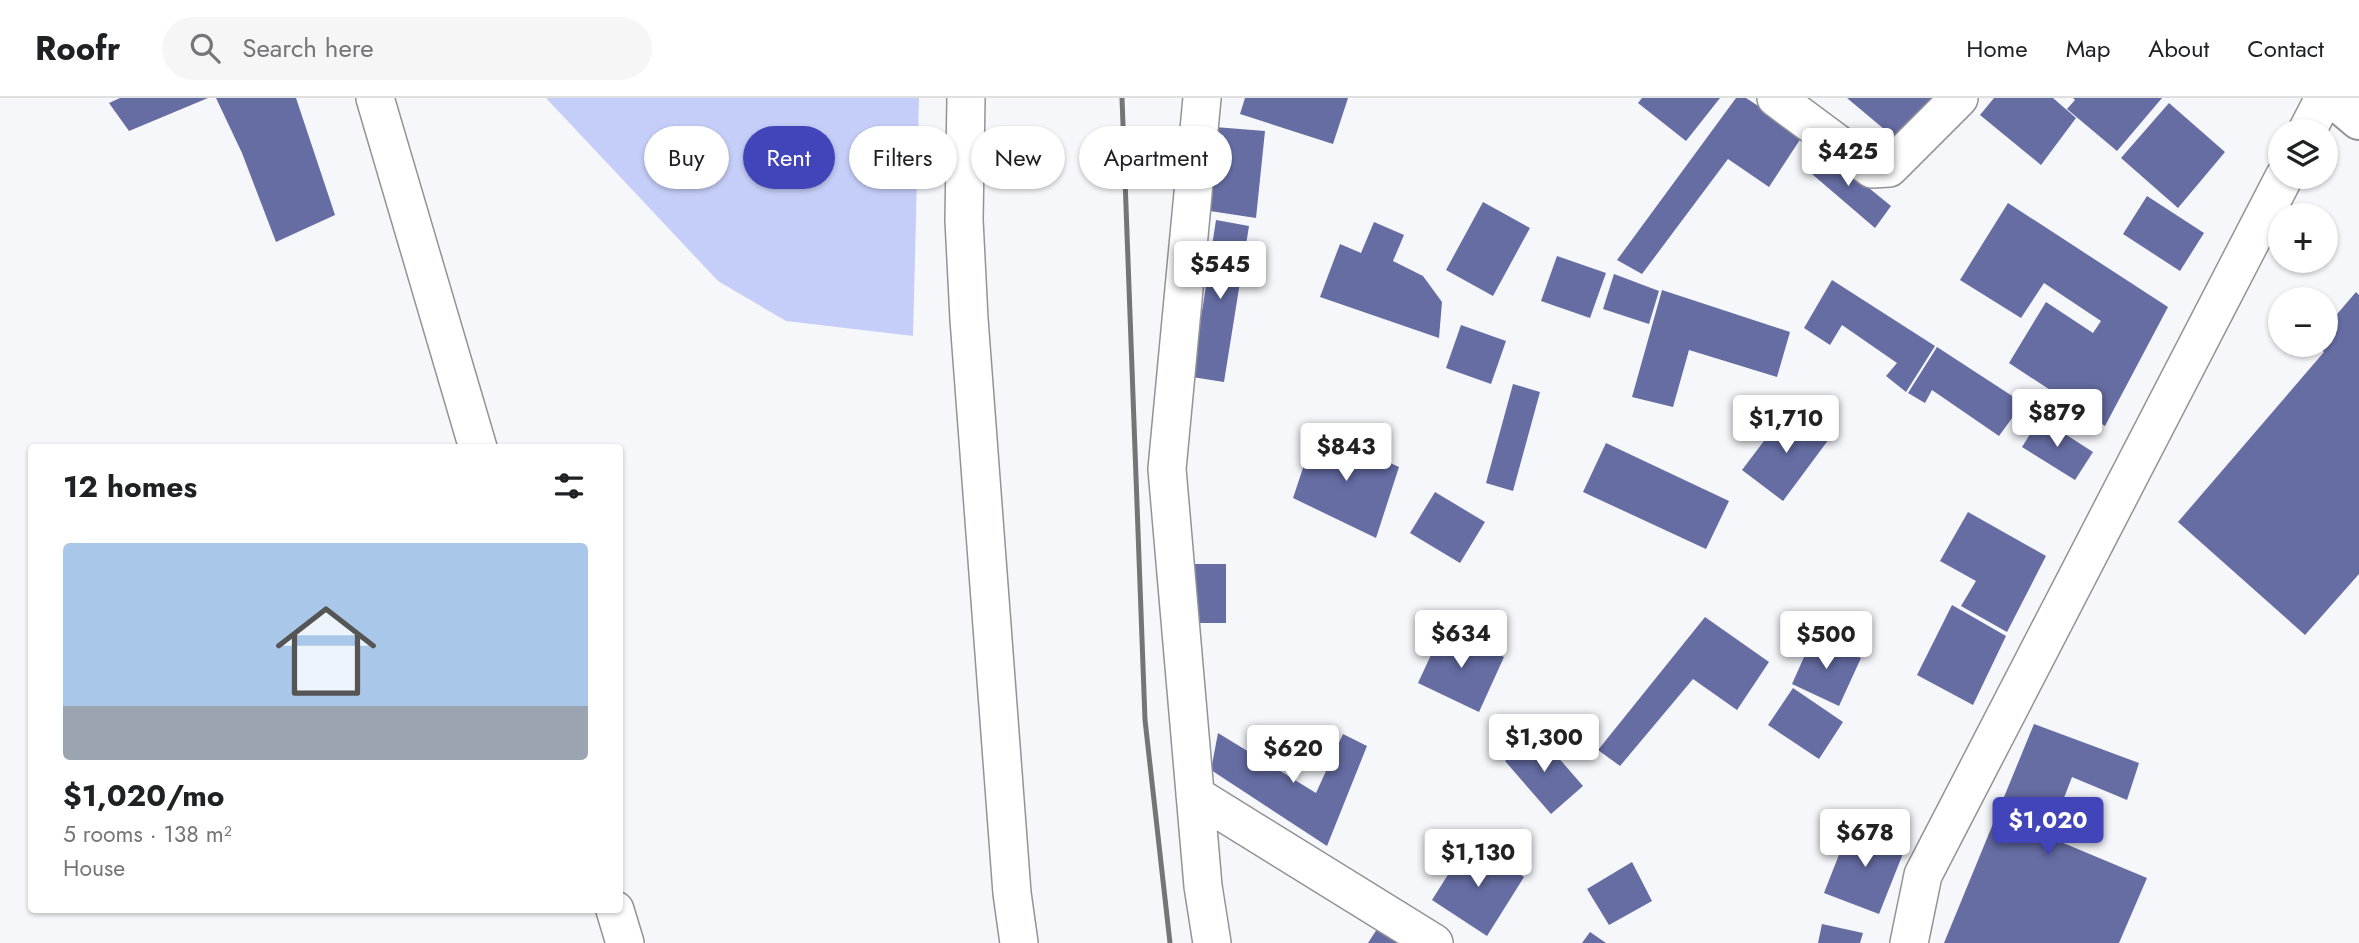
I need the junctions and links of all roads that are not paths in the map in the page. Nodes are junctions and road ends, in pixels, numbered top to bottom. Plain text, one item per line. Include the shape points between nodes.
1 (375, 98) edge
2 (967, 98) edge
3 (1202, 98) edge
4 (1776, 98) edge
5 (1959, 98) edge
6 (2324, 98) edge
7 (2333, 98) edge
8 (2313, 119) edge
9 (2359, 120) edge
10 (2278, 189) edge
11 (477, 444) edge
12 (1195, 795) junction
13 (616, 913) edge
14 (625, 943) edge
15 (1019, 943) edge
16 (1212, 943) edge
17 (1434, 943) edge
18 (1909, 943) edge

1 - 11 street
2 - 15 street via 964,220 969,319
3 - 12 street via 1167,469
4 - 5 street via 1872,169 1889,168
6 - 8 street
7 - 9 main road
10 - 18 street via 1923,875
12 - 16 street
12 - 17 street
13 - 14 street

